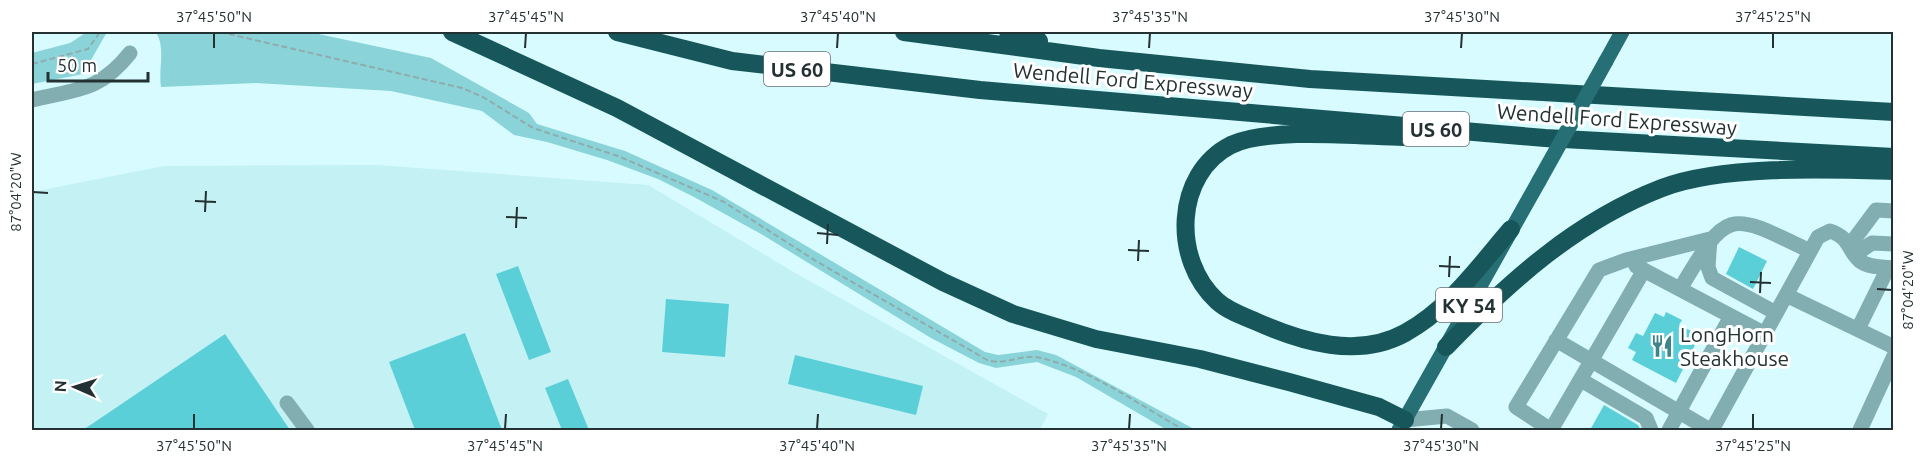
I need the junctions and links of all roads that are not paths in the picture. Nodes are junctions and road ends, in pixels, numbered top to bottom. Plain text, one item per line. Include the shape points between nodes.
1 (452, 32) edge
2 (617, 32) edge
3 (904, 32) edge
4 (1008, 32) edge
5 (1622, 32) edge
6 (130, 53) dead end
7 (1099, 58) junction
8 (32, 100) edge
9 (1893, 112) edge
10 (1545, 138) junction
11 (1893, 157) edge
12 (1893, 171) edge
13 (1893, 211) edge
14 (1511, 229) junction
15 (1860, 229) junction
16 (1710, 239) junction
17 (1872, 243) junction
18 (1893, 244) edge
19 (1853, 249) junction
20 (1810, 251) junction
21 (1626, 260) junction
22 (1891, 268) edge
23 (1644, 270) junction
24 (1680, 289) junction
25 (1786, 295) junction
26 (1776, 314) junction
27 (1731, 316) junction
28 (1858, 330) junction
29 (1765, 334) junction
30 (1556, 340) junction
31 (1893, 346) edge
32 (1446, 347) junction
33 (1893, 356) edge
34 (1592, 361) junction
35 (1581, 380) junction
36 (287, 403) dead end
37 (1679, 413) junction
38 (1402, 425) edge
39 (307, 430) edge
40 (1423, 430) edge
41 (1472, 430) edge
42 (1551, 430) edge
43 (1651, 430) edge
44 (1669, 430) edge
45 (1711, 430) edge
46 (1860, 430) edge

1 - 38 highway via 617,108 943,282 1013,314 1096,339 1200,359 1378,407
2 - 10 highway, Wendell Ford Expressway / US 60 via 732,61 980,90
3 - 7 highway, US 60
4 - 7 highway
5 - 14 main road, KY 54, bridge
6 - 8 street via 99,84
7 - 9 highway, Wendell Ford Expressway / US 60 via 1310,79
10 - 11 highway, Wendell Ford Expressway / US 60
10 - 14 highway via 1257,137 1216,155 1194,185 1185,210 1189,255 1199,279 1217,301 1232,312 1280,332 1337,346 1375,343 1403,335 1425,321 1445,305
12 - 32 highway via 1770,172 1712,177 1663,188 1581,228 1485,306
13 - 15 street via 1876,210
14 - 32 main road, KY 54
15 - 17 street
15 - 19 street
16 - 20 street via 1725,225 1739,222 1759,226
16 - 21 street
16 - 24 street
16 - 26 street via 1708,267 1712,278
17 - 18 street
17 - 19 street
19 - 20 street via 1842,235 1830,231 1818,237
19 - 22 street via 1859,261
20 - 25 street
21 - 23 street
21 - 30 street via 1599,270
22 - 28 street
23 - 24 street
23 - 34 street
24 - 27 street
25 - 26 street
25 - 28 street
26 - 29 street
27 - 29 street
27 - 37 street
28 - 31 street
29 - 45 street
30 - 34 street
30 - 42 street via 1515,407
32 - 38 main road, KY 54
33 - 46 street
34 - 35 street
34 - 37 street
35 - 42 street
35 - 43 street via 1646,418
36 - 39 street
37 - 44 street
37 - 45 street
38 - 40 street
38 - 41 street via 1447,416

